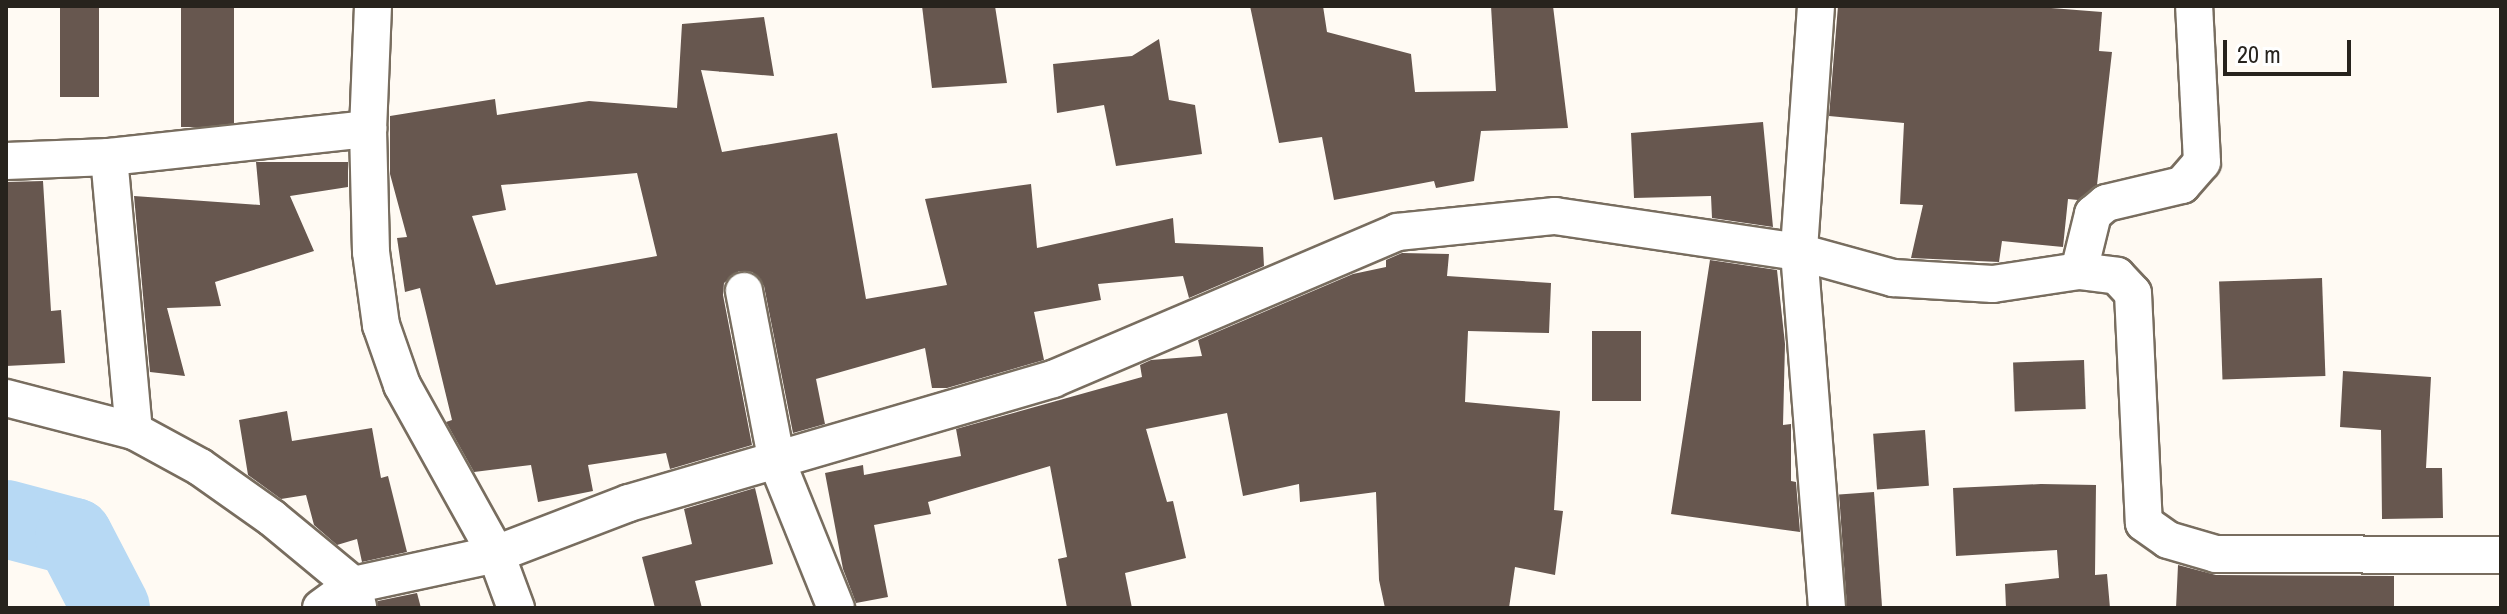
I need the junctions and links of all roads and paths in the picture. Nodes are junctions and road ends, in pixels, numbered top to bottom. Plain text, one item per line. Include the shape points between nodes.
1 (373, 6) edge
2 (1816, 6) edge
3 (2194, 6) edge
4 (368, 129) junction
5 (109, 157) junction
6 (6, 161) edge
7 (1799, 252) junction
8 (2079, 271) junction
9 (744, 291) dead end
10 (6, 398) edge
11 (134, 431) junction
12 (777, 462) junction
13 (496, 554) junction
14 (2501, 555) edge
15 (355, 596) edge
16 (321, 608) edge
17 (516, 608) edge
18 (836, 608) edge
19 (1827, 608) edge

1 - 4 street
2 - 7 street
3 - 8 street via 2202,162 2182,185 2106,203 2093,214
4 - 5 street
4 - 13 street via 371,252 381,325 402,385
5 - 6 street
5 - 11 street
7 - 8 street via 1893,278 1993,284
7 - 12 street via 1555,216 1397,232 1053,379
7 - 19 street
8 - 14 street via 2117,276 2133,293 2140,500 2144,523 2168,540 2216,554
9 - 12 street
10 - 11 street
11 - 15 street via 200,467
12 - 13 street via 629,503
12 - 18 street
13 - 15 street
13 - 17 street
15 - 16 street

